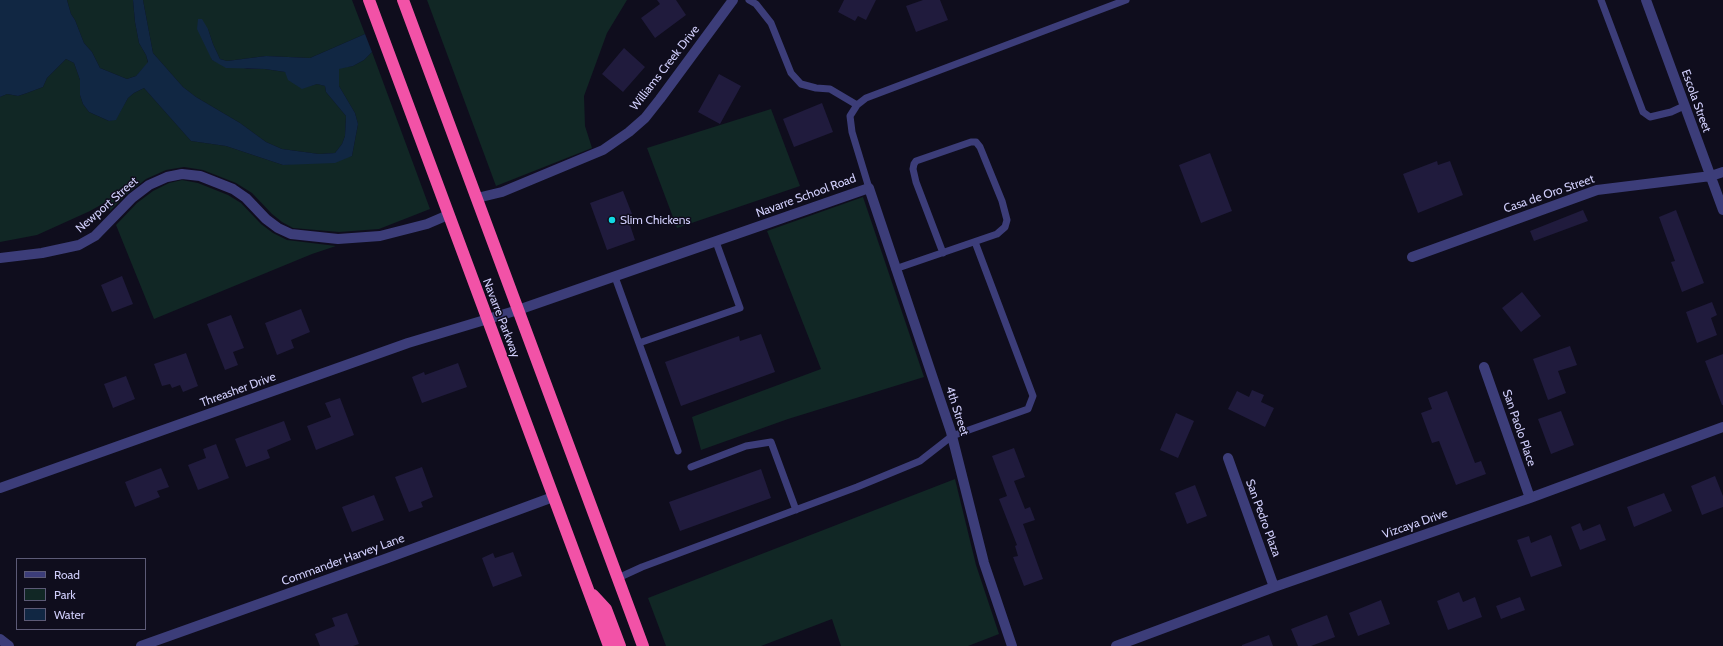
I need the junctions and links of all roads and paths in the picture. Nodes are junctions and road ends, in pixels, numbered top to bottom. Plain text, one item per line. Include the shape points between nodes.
1 (368, 0) edge
2 (403, 0) edge
3 (733, 0) edge
4 (749, 0) edge
5 (1126, 0) edge
6 (1601, 0) edge
7 (1646, 0) edge
8 (857, 105) junction
9 (1684, 106) junction
10 (1723, 172) edge
11 (1711, 176) junction
12 (869, 188) junction
13 (477, 198) junction
14 (1723, 210) edge
15 (448, 215) junction
16 (716, 242) junction
17 (976, 242) junction
18 (943, 253) junction
19 (1412, 257) dead end
20 (0, 258) edge
21 (895, 269) junction
22 (615, 277) junction
23 (518, 310) junction
24 (487, 320) junction
25 (639, 344) junction
26 (1484, 367) dead end
27 (1723, 427) edge
28 (952, 436) junction
29 (678, 451) dead end
30 (1228, 458) dead end
31 (691, 467) dead end
32 (0, 488) edge
33 (553, 496) junction
34 (1530, 498) junction
35 (796, 510) junction
36 (618, 578) junction
37 (1274, 587) junction
38 (589, 592) junction
39 (0, 639) edge
40 (9, 646) edge
41 (141, 646) edge
42 (609, 646) edge
43 (620, 646) edge
44 (643, 646) edge
45 (1012, 646) edge
46 (1116, 646) edge

1 - 15 highway, Navarre Parkway
2 - 13 highway, Navarre Parkway
3 - 13 street, Williams Creek Drive via 660,99 645,118 629,132 602,150 502,192
4 - 8 lane via 756,4 771,23 791,73 801,84 830,89
5 - 8 lane via 866,98
6 - 9 lane via 1643,112 1650,117
7 - 9 street, Escola Street
8 - 12 lane, Navarre School Road via 850,116 852,132
9 - 11 street, Escola Street
10 - 11 street, Casa de Oro Street
11 - 14 street, Escola Street
11 - 19 street, Casa de Oro Street via 1597,190
12 - 16 street, Navarre School Road
12 - 21 street, 4th Street
13 - 23 highway, Navarre Parkway
15 - 20 street, Newport Street via 427,224 380,236 338,239 291,234 266,219 246,198 233,189 200,176 182,174 149,185 132,198 95,236 80,245
15 - 24 highway, Navarre Parkway
16 - 22 street, Navarre School Road
16 - 25 lane via 740,308
17 - 18 lane
17 - 18 lane via 1006,228 1007,220 980,147 976,142 971,142 916,161 914,164 916,182
17 - 28 lane via 1033,396 1028,409
18 - 21 lane
21 - 28 street, 4th Street
22 - 23 street, Navarre School Road
22 - 25 lane
23 - 24 street, Navarre School Road
23 - 36 highway, Navarre Parkway
24 - 32 street, Threasher Drive via 408,343
24 - 33 highway, Navarre Parkway
25 - 29 lane
26 - 34 street, San Paolo Place
27 - 34 street, Vizcaya Drive
28 - 35 lane via 920,461
28 - 45 street, 4th Street via 984,563
30 - 37 street, San Pedro Plaza
31 - 35 lane via 746,446 771,442
33 - 38 highway, Navarre Parkway
33 - 41 street, Commander Harvey Lane
34 - 37 street, Vizcaya Drive
35 - 36 lane
36 - 44 highway, Navarre Parkway
37 - 46 street, Vizcaya Drive
38 - 42 highway, Navarre Parkway
38 - 43 highway via 606,609
39 - 40 street

